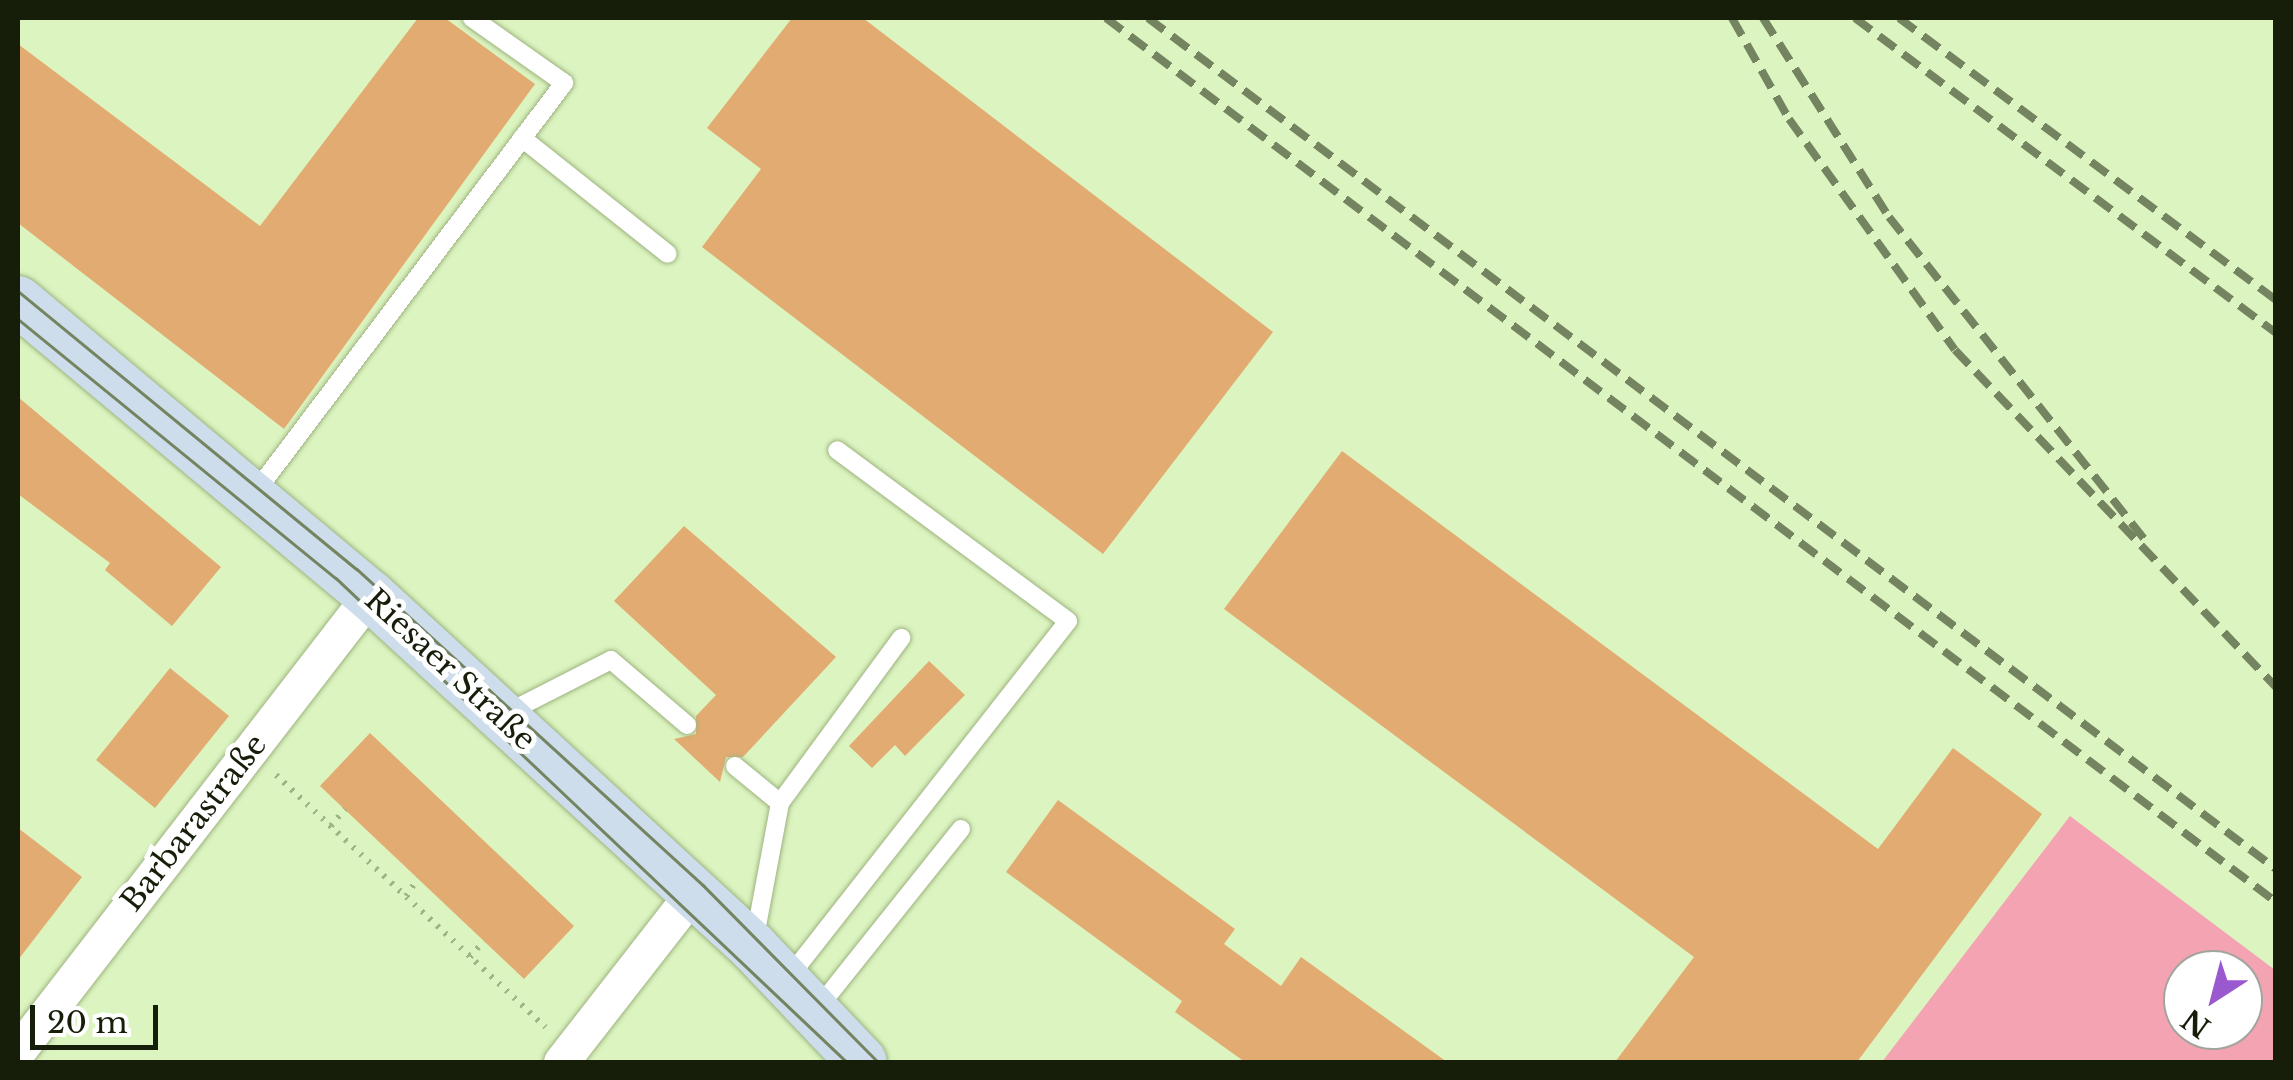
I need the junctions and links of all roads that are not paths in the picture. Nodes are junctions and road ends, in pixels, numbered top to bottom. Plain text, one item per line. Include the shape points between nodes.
1 (472, 18) edge
2 (522, 138) junction
3 (668, 254) dead end
4 (21, 312) edge
5 (837, 450) dead end
6 (254, 494) junction
7 (370, 595) junction
8 (901, 638) dead end
9 (500, 716) junction
10 (687, 725) dead end
11 (735, 766) dead end
12 (780, 803) junction
13 (961, 829) dead end
14 (692, 894) junction
15 (785, 980) junction
16 (18, 1051) edge
17 (566, 1056) edge
18 (862, 1062) edge

1 - 2 lane via 564,83
2 - 3 lane
2 - 6 lane
4 - 6 main road, Riesaer Straße
5 - 15 lane via 1068,621
6 - 7 main road, Riesaer Straße
7 - 9 main road, Riesaer Straße
7 - 16 street, Barbarastraße
8 - 12 lane
9 - 10 lane via 611,660
9 - 14 main road, Riesaer Straße
11 - 12 lane
12 - 15 lane
13 - 15 lane
14 - 15 main road, Riesaer Straße
14 - 17 street
15 - 18 main road, Riesaer Straße

